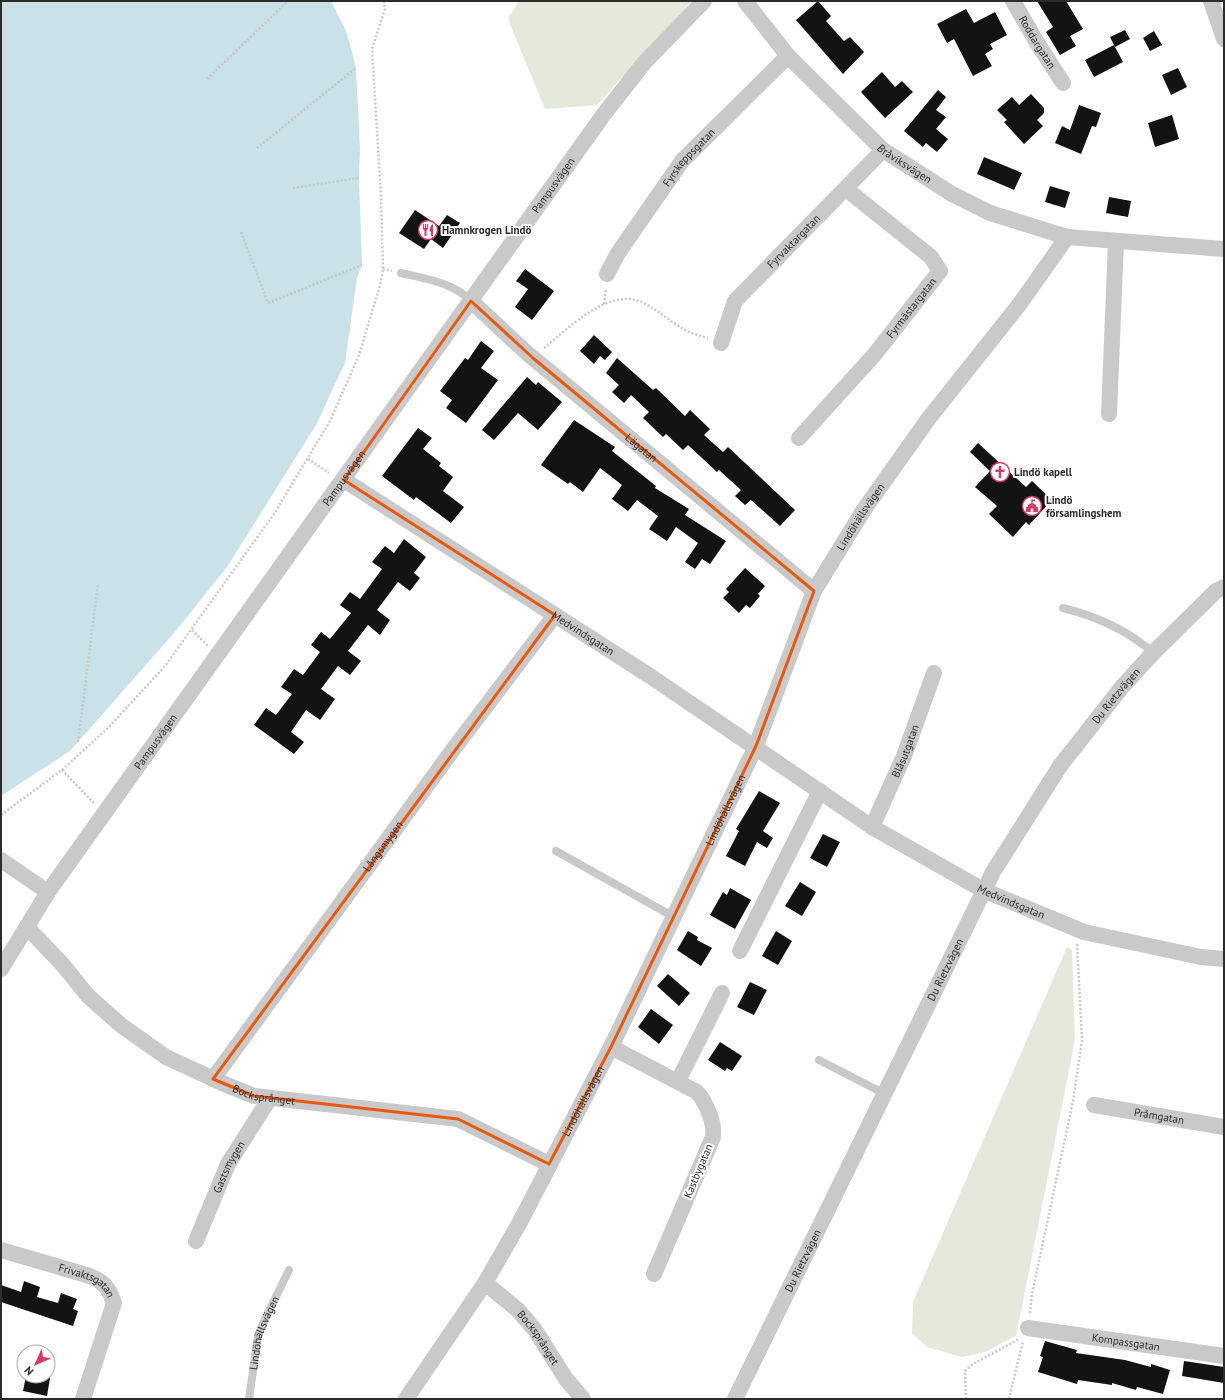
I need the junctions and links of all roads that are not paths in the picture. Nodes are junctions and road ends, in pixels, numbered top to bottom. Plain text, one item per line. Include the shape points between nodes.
1 (704, 1) edge
2 (744, 1) edge
3 (1013, 1) edge
4 (1211, 1) edge
5 (1224, 39) edge
6 (788, 56) junction
7 (1063, 83) dead end
8 (883, 150) junction
9 (846, 189) junction
10 (1067, 238) junction
11 (1116, 242) junction
12 (1224, 249) edge
13 (401, 273) dead end
14 (607, 274) dead end
15 (471, 301) junction
16 (721, 343) road end
17 (1109, 414) dead end
18 (799, 438) dead end
19 (344, 480) junction
20 (1224, 588) edge
21 (814, 591) junction
22 (1063, 608) dead end
23 (555, 615) junction
24 (1154, 653) junction
25 (934, 673) dead end
26 (756, 746) junction
27 (820, 791) junction
28 (872, 827) junction
29 (556, 851) dead end
30 (1, 860) edge
31 (983, 890) junction
32 (48, 892) junction
33 (674, 917) junction
34 (27, 927) junction
35 (740, 951) dead end
36 (1224, 959) edge
37 (1, 969) edge
38 (722, 993) dead end
39 (611, 1047) junction
40 (819, 1060) dead end
41 (213, 1078) junction
42 (678, 1081) junction
43 (885, 1094) junction
44 (270, 1098) junction
45 (1094, 1105) dead end
46 (1224, 1127) edge
47 (549, 1164) junction
48 (196, 1241) dead end
49 (1, 1250) edge
50 (289, 1270) dead end
51 (654, 1274) dead end
52 (485, 1283) junction
53 (1028, 1328) road end
54 (1224, 1356) edge
55 (83, 1399) edge
56 (250, 1399) edge
57 (406, 1399) edge
58 (583, 1399) edge
59 (735, 1399) edge

1 - 15 street, Pampusvägen via 644,63 604,114
2 - 6 street, Bråviksvägen
3 - 7 street, Roddargatan
4 - 5 street
6 - 8 street, Bråviksvägen
6 - 14 street, Fyrskeppsgatan via 682,161 618,253
8 - 9 street, Fyrvaktargatan
8 - 10 street, Bråviksvägen via 952,194 990,213
9 - 16 street, Fyrvaktargatan via 735,301
9 - 18 street, Fyrmästargatan via 931,257 940,271 875,354
10 - 11 street, Bråviksvägen
10 - 21 street, Lindöhällsvägen via 1019,305 929,418 863,511
11 - 12 street, Bråviksvägen
11 - 17 street
13 - 15 lane via 439,282 461,291
15 - 19 street, Pampusvägen
15 - 21 street, Lägatan via 533,358
19 - 23 street, Medvindsgatan
19 - 32 street, Pampusvägen
20 - 24 street, Du Rietzvägen via 1216,591
21 - 26 street, Lindöhällsvägen
22 - 24 lane via 1087,614 1141,641
23 - 26 street, Medvindsgatan
23 - 41 street, Långsmygen via 452,751
24 - 31 street, Du Rietzvägen via 1122,687 1060,766
25 - 28 street, Blåsutgatan via 904,756
26 - 27 street, Medvindsgatan
26 - 33 street, Lindöhällsvägen
27 - 28 street, Medvindsgatan
27 - 35 street
28 - 31 street, Medvindsgatan
29 - 33 lane
30 - 32 street
31 - 36 street, Medvindsgatan via 1076,929 1201,957
31 - 43 street, Du Rietzvägen
32 - 34 street, Pampusvägen
33 - 39 street, Lindöhällsvägen
34 - 37 street, Pampusvägen
34 - 41 street, Bocksprånget via 88,996 122,1026 166,1057
38 - 42 street
39 - 42 street, Kastbygatan
39 - 47 street, Lindöhällsvägen
40 - 43 lane
41 - 44 street, Bocksprånget via 254,1096
42 - 51 street, Kastbygatan via 697,1092 702,1098 714,1130
43 - 59 street, Du Rietzvägen
44 - 47 street, Bocksprånget via 458,1119
44 - 48 street, Gastsmygen via 228,1164
45 - 46 street, Pråmgatan
47 - 52 street, Lindöhällsvägen
49 - 55 street, Frivaktsgatan via 90,1276 102,1281 110,1292 114,1302
50 - 56 lane, Lindöhällsvägen via 258,1336
52 - 57 street, Lindöhällsvägen
52 - 58 street, Bocksprånget via 518,1310 536,1330 566,1379
53 - 54 street, Kompassgatan

